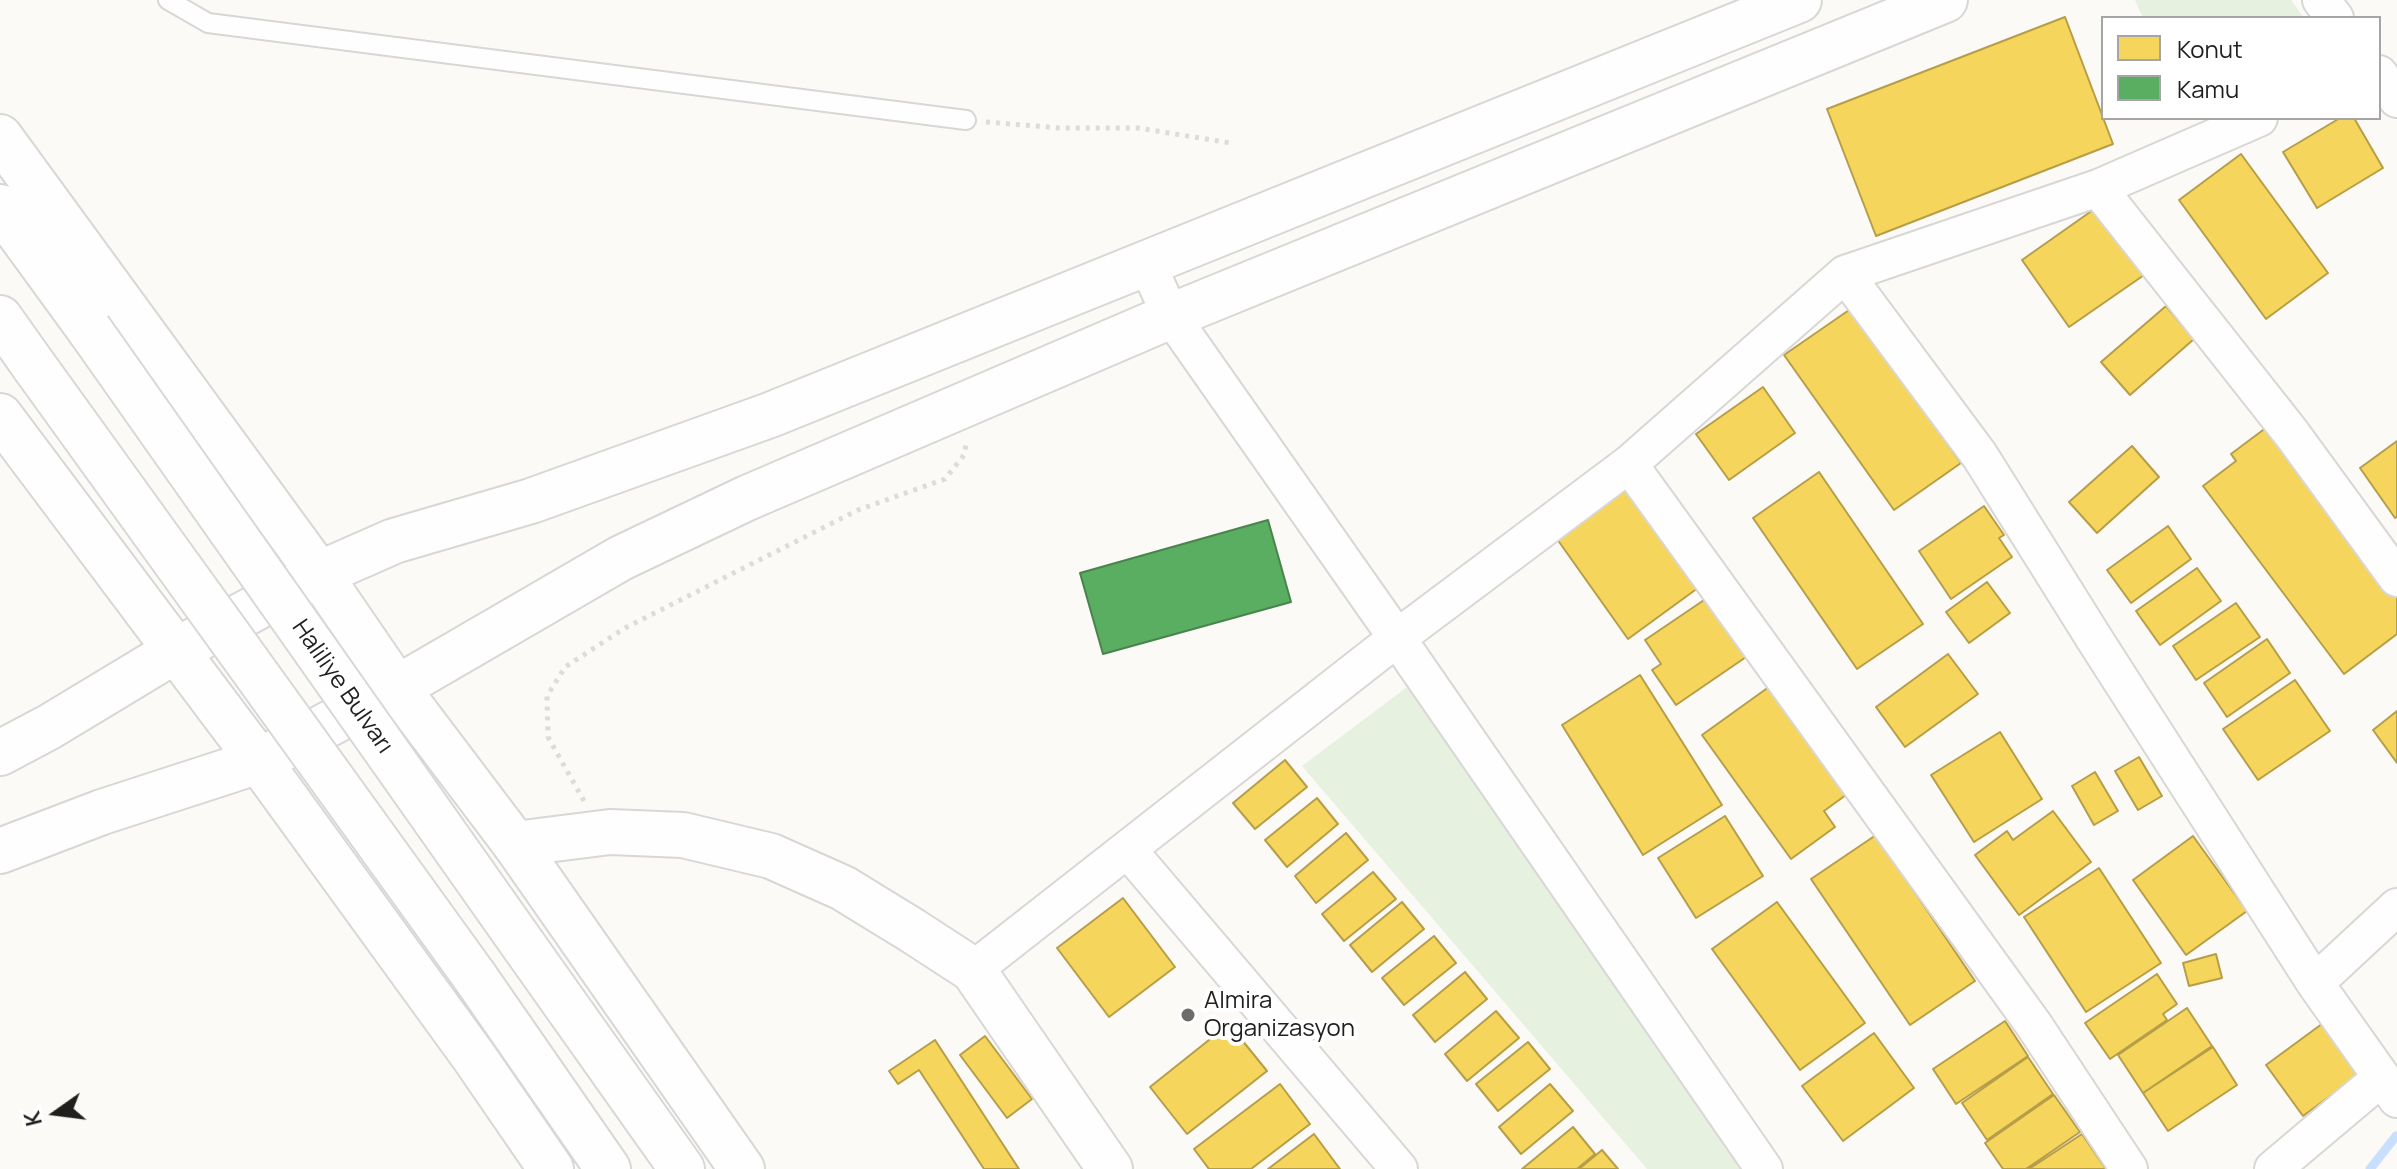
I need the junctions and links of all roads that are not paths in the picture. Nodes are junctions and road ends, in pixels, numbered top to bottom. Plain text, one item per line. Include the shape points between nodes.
1 (168, 0) edge
2 (1799, 0) edge
3 (1945, 0) edge
4 (2321, 0) edge
5 (2333, 16) edge
6 (2381, 77) edge
7 (2397, 99) edge
8 (966, 120) road end
9 (2254, 120) edge
10 (0, 137) edge
11 (2098, 188) junction
12 (0, 207) edge
13 (1147, 264) junction
14 (1845, 274) junction
15 (1171, 316) junction
16 (0, 318) edge
17 (0, 416) edge
18 (1629, 464) junction
19 (319, 574) junction
20 (2397, 578) edge
21 (1397, 638) junction
22 (175, 651) junction
23 (397, 688) junction
24 (0, 753) edge
25 (259, 761) junction
26 (515, 844) junction
27 (1128, 850) junction
28 (0, 851) edge
29 (2397, 907) edge
30 (973, 970) junction
31 (2315, 983) junction
32 (2389, 1088) edge
33 (551, 1169) edge
34 (608, 1169) edge
35 (682, 1169) edge
36 (742, 1169) edge
37 (1110, 1169) edge
38 (1399, 1169) edge
39 (1764, 1169) edge
40 (2129, 1169) edge
41 (2273, 1169) edge

1 - 8 lane via 208,23
2 - 13 main road
3 - 15 main road
4 - 5 street
6 - 7 street
9 - 11 street
10 - 19 main road
11 - 14 street
11 - 20 street via 2292,434
12 - 35 main road, Haliliye Bulvarı, bridge
13 - 15 street
13 - 19 main road via 770,415 531,501 394,541
14 - 18 street
14 - 31 street via 1980,456
15 - 21 street
15 - 23 main road via 747,498 621,558
16 - 34 main road, bridge
17 - 22 main road
18 - 21 street
18 - 40 street via 2034,1025
19 - 22 main road
19 - 23 main road
21 - 27 street
21 - 39 street
22 - 24 main road
22 - 25 main road
23 - 25 main road
23 - 26 main road
25 - 28 main road
25 - 33 main road
26 - 30 main road via 610,832 683,835 771,856 843,888
26 - 36 main road
27 - 30 street
27 - 38 street
29 - 31 street
30 - 37 main road
31 - 32 street
32 - 41 street

